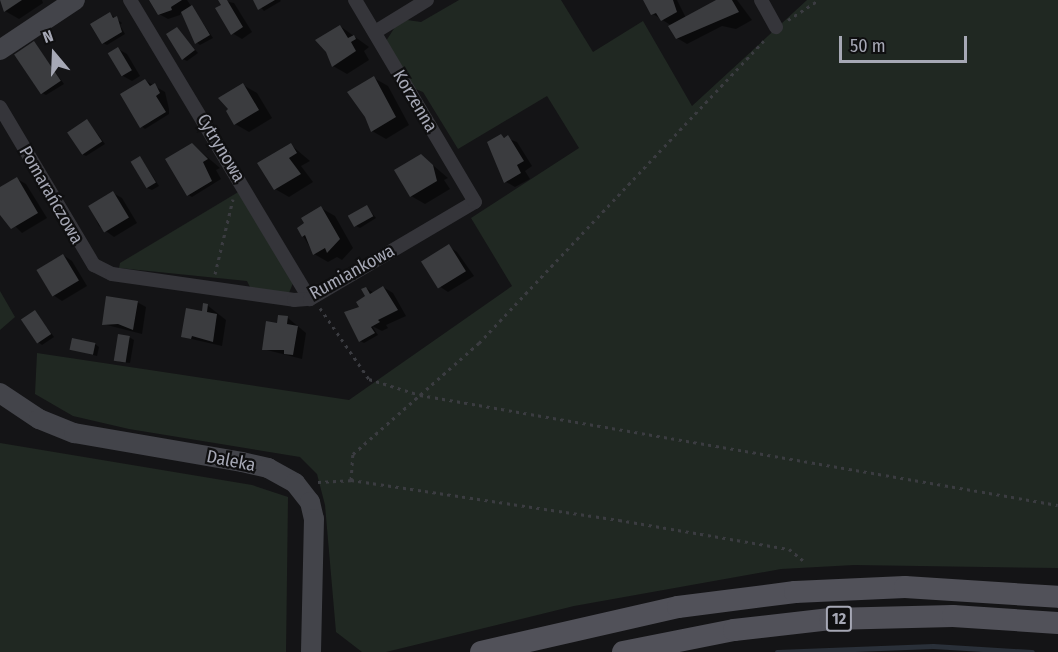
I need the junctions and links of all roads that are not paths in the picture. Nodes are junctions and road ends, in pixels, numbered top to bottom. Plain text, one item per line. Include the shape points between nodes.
1 (130, 0) edge
2 (355, 0) edge
3 (428, 0) edge
4 (761, 0) edge
5 (67, 2) edge
6 (776, 27) road end
7 (375, 32) junction
8 (0, 50) edge
9 (0, 107) edge
10 (475, 202) joint
11 (112, 274) joint
12 (310, 299) junction
13 (0, 393) edge
14 (1058, 597) edge
15 (1058, 623) edge
16 (312, 652) edge
17 (481, 652) edge
18 (623, 652) edge

1 - 12 street, Cytrynowa
2 - 7 street, Korzenna
3 - 7 street
4 - 6 street
5 - 8 street
7 - 10 street, Korzenna
9 - 11 street, Pomarańczowa via 87,257
10 - 12 street, Rumiankowa
11 - 12 street, Rumiankowa
13 - 16 street, Daleka via 39,419 74,433 242,462 268,468 295,483 304,492 314,519
14 - 17 main road, 12 via 914,587 795,592 678,607
15 - 18 main road, 12 via 965,616 830,619 734,630

